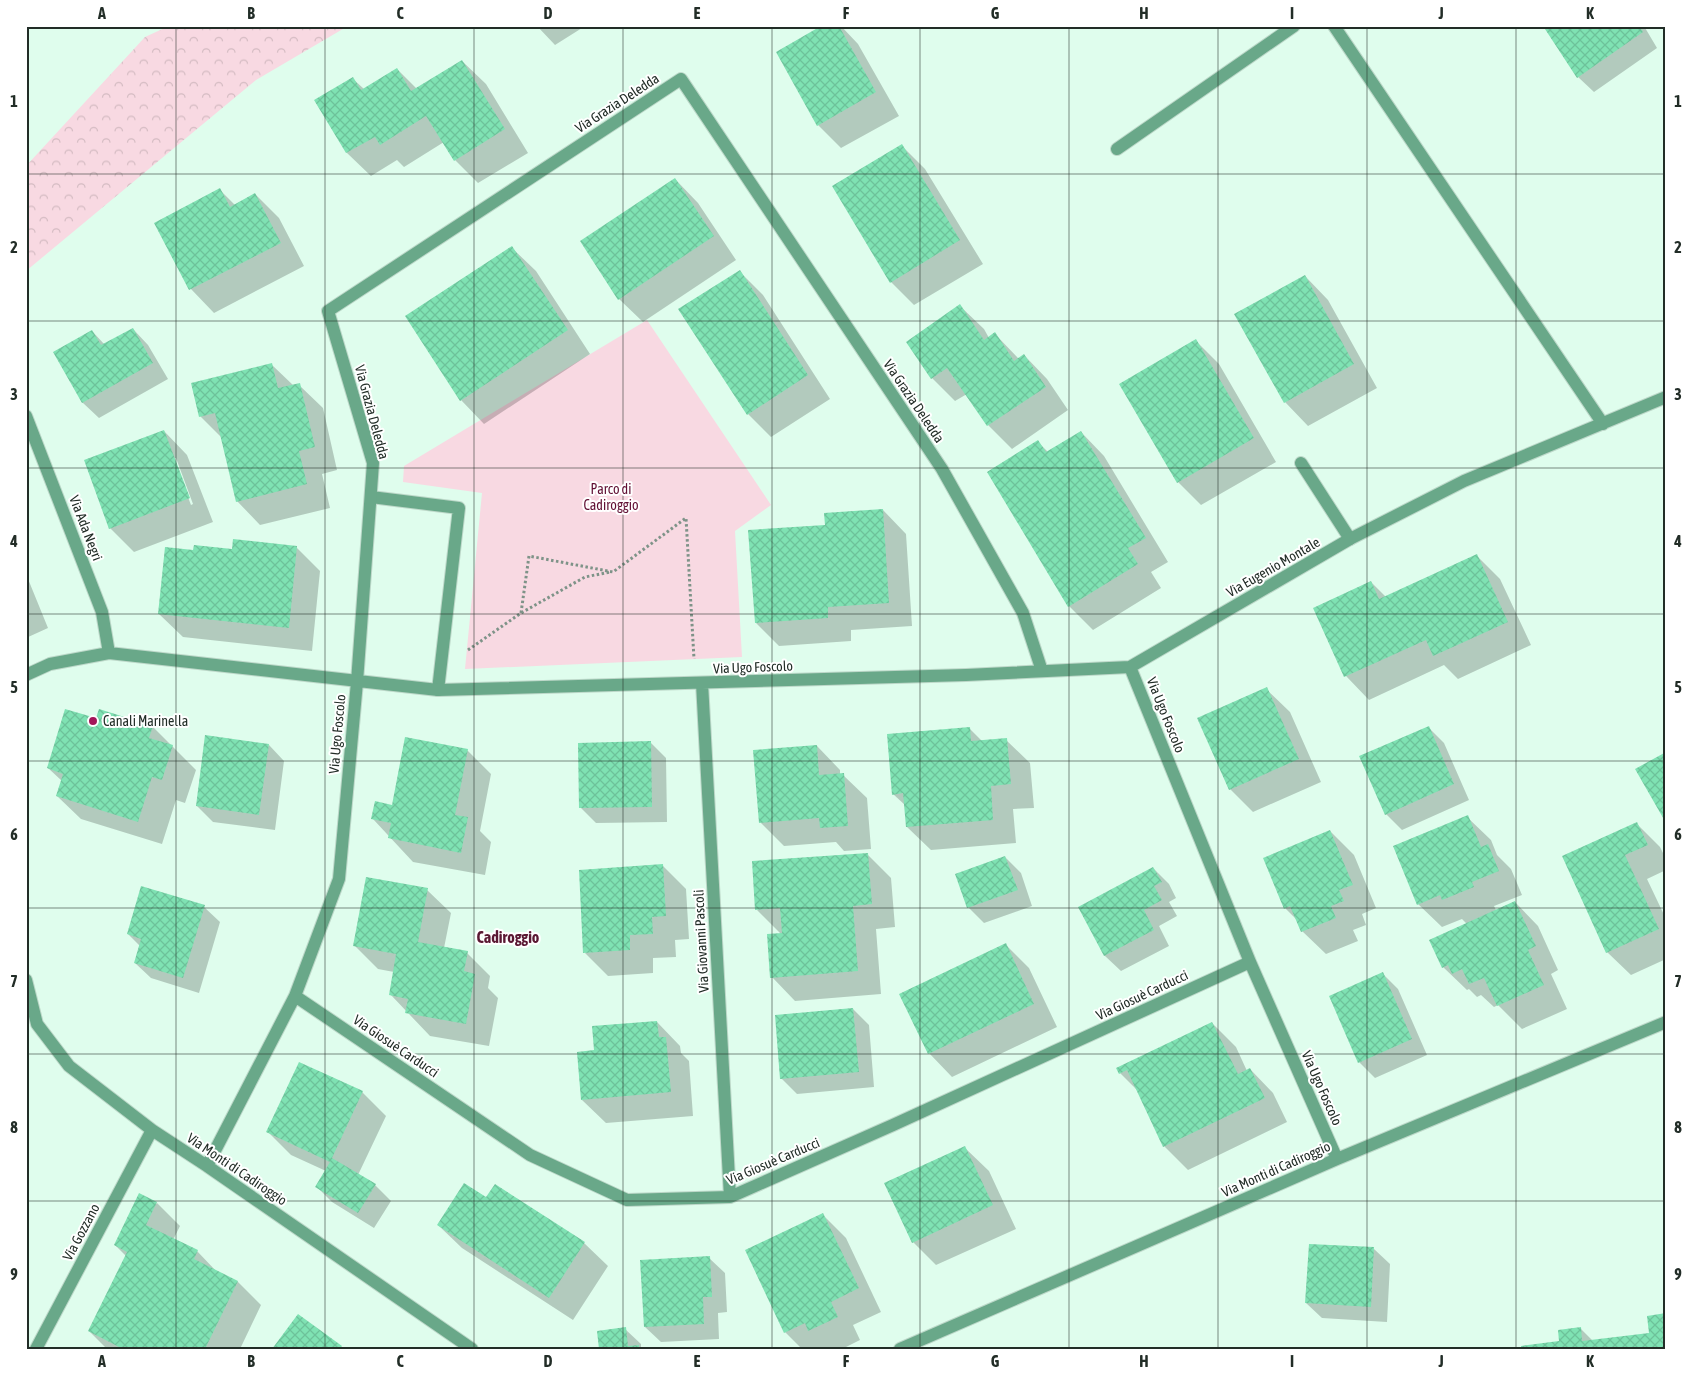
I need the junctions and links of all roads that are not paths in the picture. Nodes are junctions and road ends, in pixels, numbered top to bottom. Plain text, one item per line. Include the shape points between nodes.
1 (1294, 26) edge
2 (1334, 26) edge
3 (1118, 150) dead end
4 (1666, 397) edge
5 (26, 416) edge
6 (1604, 424) junction
7 (1301, 463) dead end
8 (371, 497) junction
9 (1350, 539) junction
10 (109, 652) junction
11 (1130, 667) junction
12 (1042, 671) junction
13 (26, 676) edge
14 (357, 682) junction
15 (702, 683) junction
16 (438, 690) junction
17 (1250, 962) junction
18 (26, 980) edge
19 (295, 996) junction
20 (1666, 1022) edge
21 (152, 1130) junction
22 (1337, 1159) junction
23 (208, 1166) junction
24 (730, 1197) junction
25 (36, 1349) edge
26 (472, 1349) edge
27 (900, 1349) edge

1 - 3 street
2 - 6 street
4 - 6 street, Via Eugenio Montale
5 - 10 street, Via Ada Negri via 102,612
6 - 9 street, Via Eugenio Montale via 1464,481
7 - 9 street
8 - 12 street, Via Grazia Deledda via 373,462 328,311 681,78 942,469 1023,613
8 - 14 street, Via Grazia Deledda
8 - 16 street via 459,508
9 - 11 street, Via Eugenio Montale
10 - 13 street via 50,664
10 - 14 street
11 - 12 street, Via Ugo Foscolo
11 - 17 street, Via Ugo Foscolo
12 - 15 street, Via Ugo Foscolo
14 - 16 street, Via Ugo Foscolo
14 - 19 street, Via Ugo Foscolo via 339,879
15 - 16 street, Via Ugo Foscolo
15 - 24 street, Via Giovanni Pascoli
17 - 22 street, Via Ugo Foscolo
17 - 24 street, Via Giosuè Carducci
18 - 21 street, Via Monti di Cadiroggio via 37,1024 69,1066
19 - 23 street, Via Ugo Foscolo
19 - 24 street, Via Giosuè Carducci via 530,1155 628,1200
20 - 22 street, Via Monti di Cadiroggio
21 - 23 street, Via Monti di Cadiroggio
21 - 25 street, Via Gozzano
22 - 27 street, Via Monti di Cadiroggio
23 - 26 street, Via Monti di Cadiroggio

